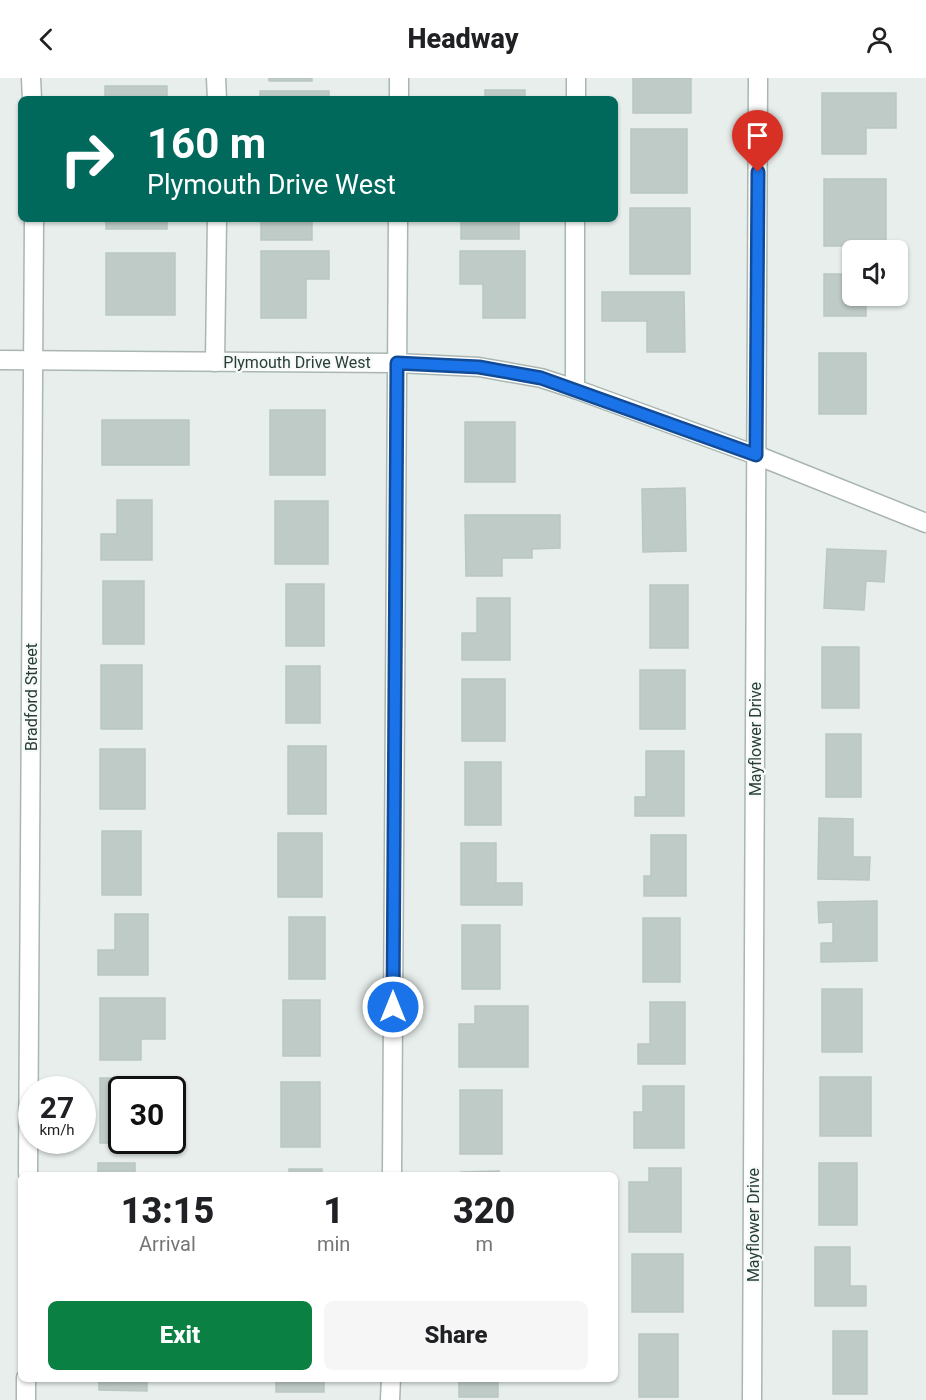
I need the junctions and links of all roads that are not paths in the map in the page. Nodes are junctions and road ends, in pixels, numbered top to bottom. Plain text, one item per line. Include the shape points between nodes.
1 (31, 78) edge
2 (216, 78) edge
3 (399, 78) edge
4 (576, 78) edge
5 (758, 78) edge
6 (32, 96) edge
7 (217, 96) edge
8 (399, 96) edge
9 (576, 96) edge
10 (34, 222) edge
11 (217, 222) edge
12 (398, 222) edge
13 (575, 222) edge
14 (0, 360) edge
15 (34, 361) junction
16 (215, 362) junction
17 (397, 363) junction
18 (574, 389) junction
19 (756, 455) junction
20 (926, 523) edge
21 (28, 1172) edge
22 (392, 1172) edge
23 (26, 1382) edge
24 (391, 1382) edge
25 (26, 1400) edge
26 (390, 1400) edge
27 (752, 1400) edge

1 - 6 street
2 - 7 street
3 - 8 street
4 - 9 street
5 - 19 street, Mayflower Drive
10 - 15 street, Bradford Street
11 - 16 street
12 - 17 street
13 - 18 street
14 - 15 street, Plymouth Drive West
15 - 16 street, Plymouth Drive West
15 - 21 street, Bradford Street
16 - 17 street, Plymouth Drive West
17 - 18 street, Plymouth Drive West via 479,367 541,378
17 - 22 street
18 - 19 street, Plymouth Drive West
19 - 20 street, Plymouth Drive West
19 - 27 street, Mayflower Drive
23 - 25 street
24 - 26 street

